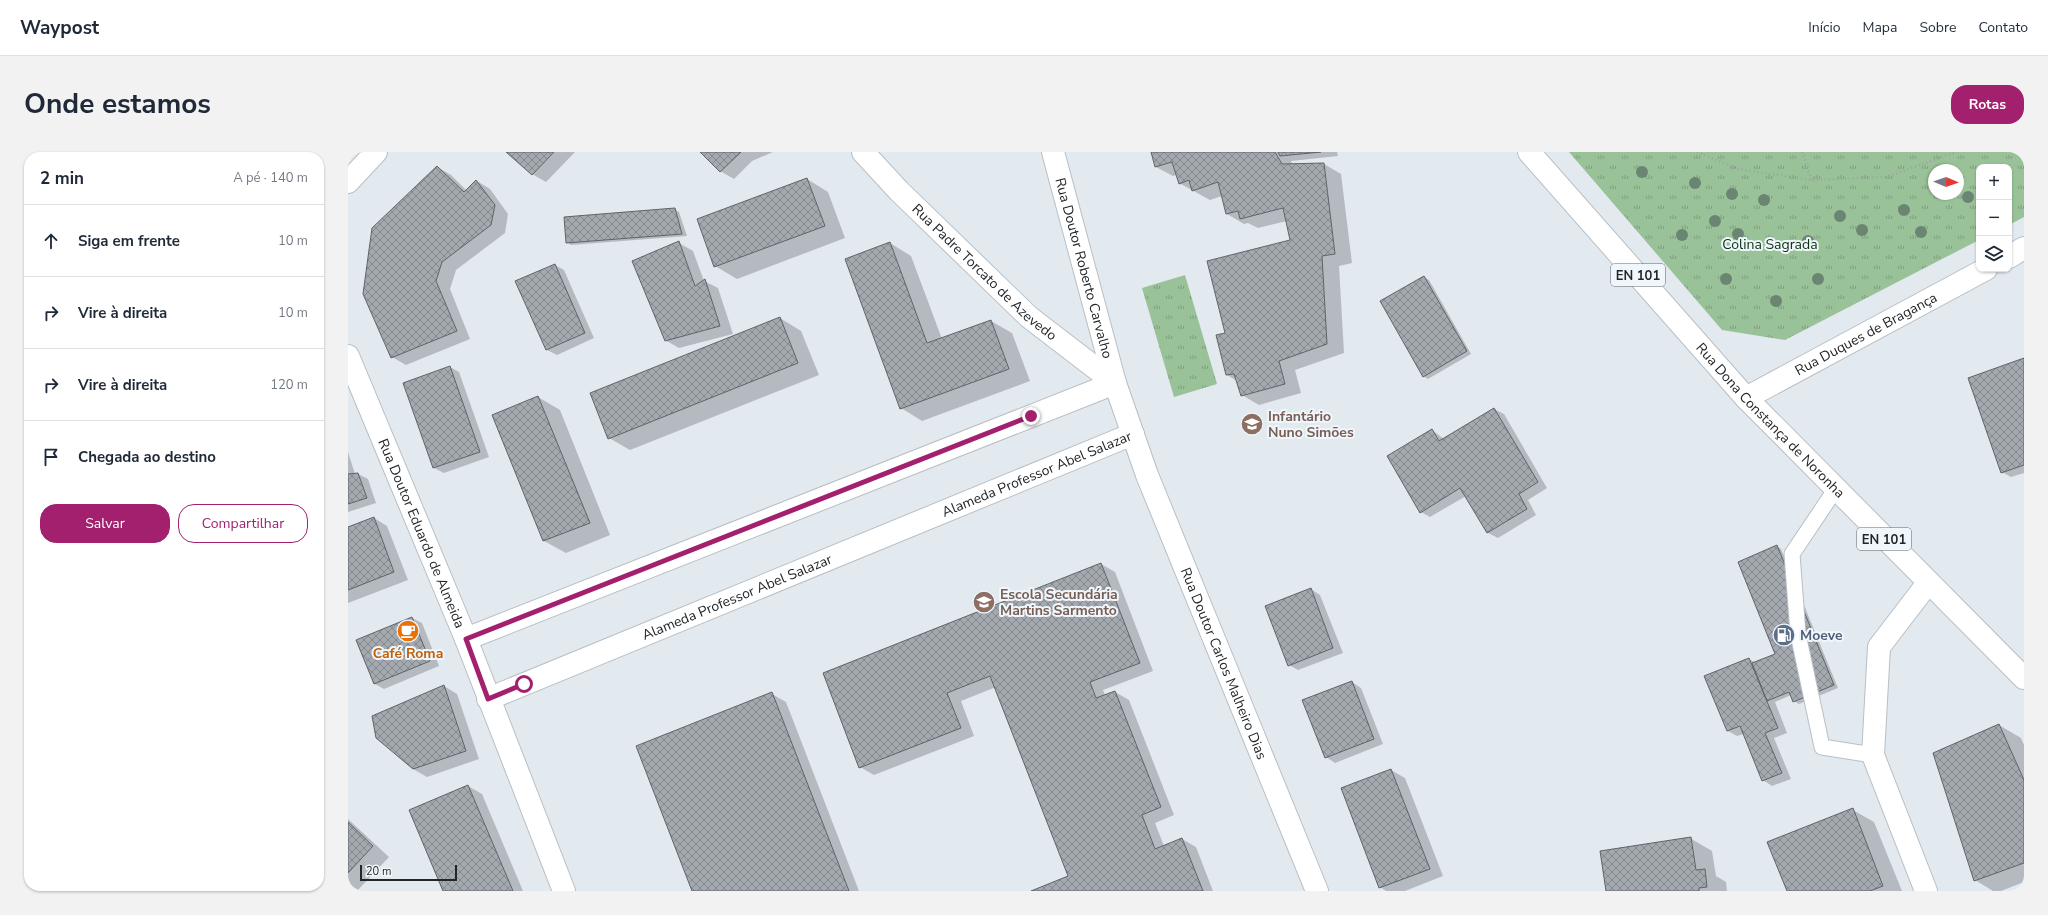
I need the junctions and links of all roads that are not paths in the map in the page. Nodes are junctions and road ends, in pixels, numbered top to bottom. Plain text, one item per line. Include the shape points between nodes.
1 (376, 152) edge
2 (863, 152) edge
3 (1053, 152) edge
4 (1529, 152) edge
5 (348, 182) edge
6 (2024, 248) edge
7 (2012, 254) edge
8 (1980, 272) edge
9 (348, 356) edge
10 (1115, 383) junction
11 (1746, 398) junction
12 (1133, 434) junction
13 (1836, 490) junction
14 (1928, 583) junction
15 (466, 639) junction
16 (2024, 678) edge
17 (488, 699) junction
18 (1873, 755) junction
19 (564, 891) edge
20 (1317, 891) edge
21 (1926, 891) edge

1 - 5 street
2 - 10 street, Rua Padre Torcato de Azevedo via 1029,317
3 - 10 street, Rua Doutor Roberto Carvalho
4 - 11 street, Rua Dona Constança de Noronha / EN 101
6 - 7 street
8 - 11 street, Rua Duques de Bragança
9 - 15 street, Rua Doutor Eduardo de Almeida
10 - 12 street, Alameda Professor Abel Salazar
10 - 15 street
11 - 13 street, Rua Dona Constança de Noronha / EN 101
12 - 17 street, Alameda Professor Abel Salazar
12 - 20 street, Rua Doutor Carlos Malheiro Dias via 1147,475
13 - 14 street, Rua Dona Constança de Noronha / EN 101
13 - 18 lane via 1792,554 1798,634 1822,747
14 - 16 street, Rua Dona Constança de Noronha / EN 101
14 - 18 street via 1879,647
15 - 17 street, Rua Doutor Eduardo de Almeida
17 - 19 street, Rua Doutor Eduardo de Almeida
18 - 21 street

